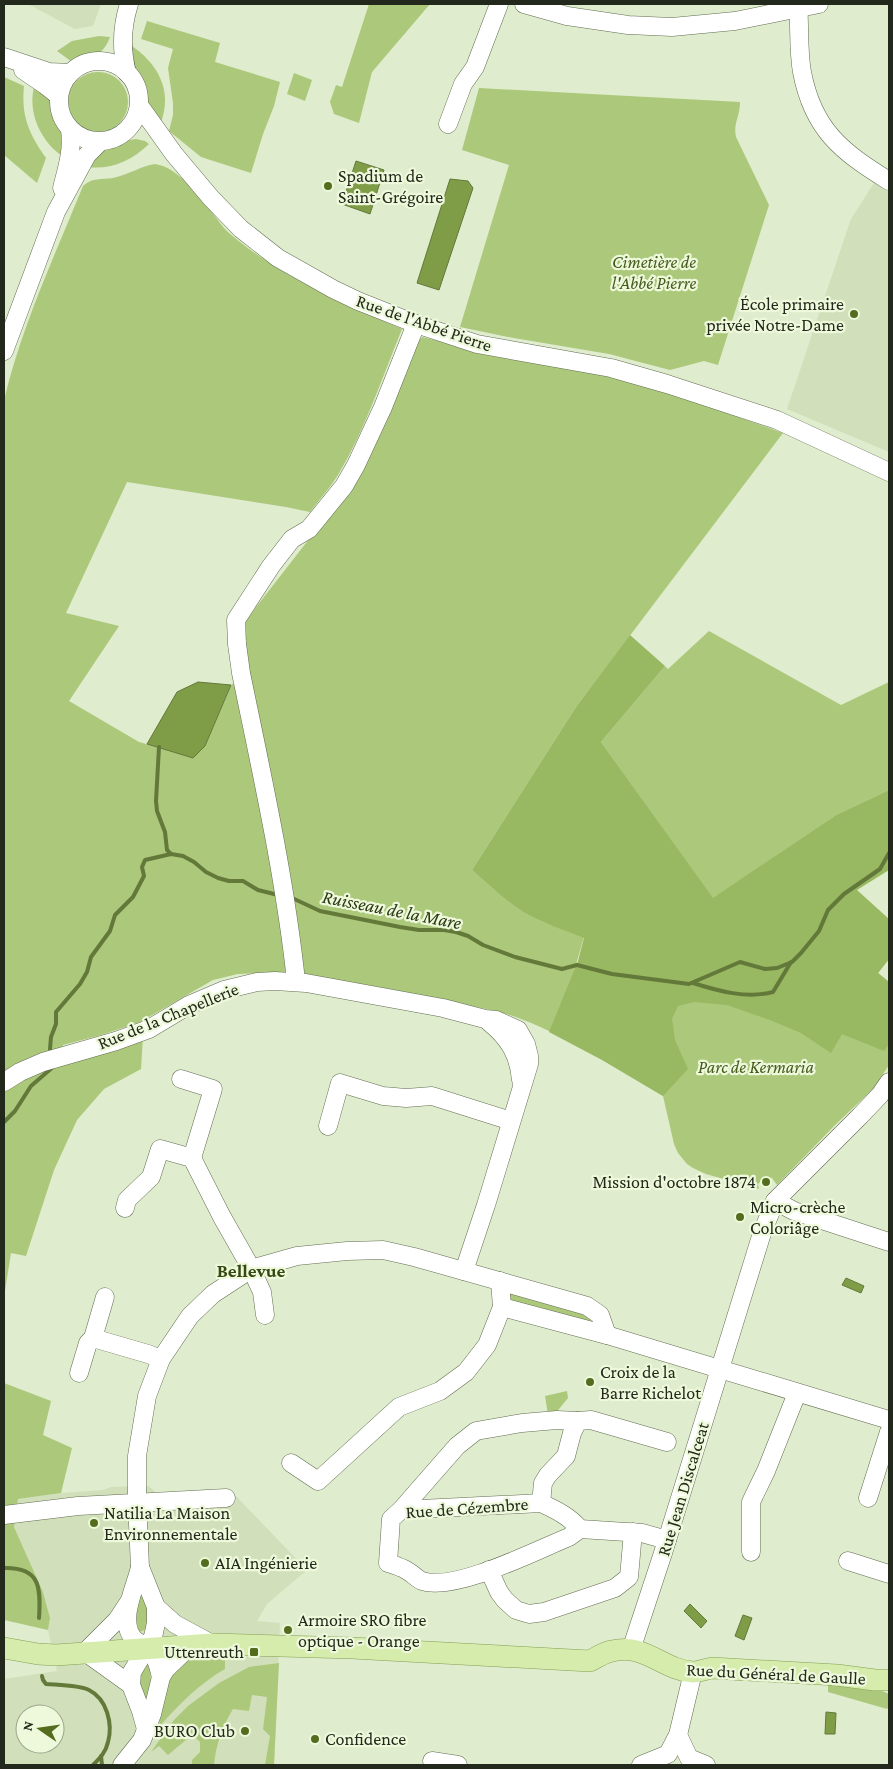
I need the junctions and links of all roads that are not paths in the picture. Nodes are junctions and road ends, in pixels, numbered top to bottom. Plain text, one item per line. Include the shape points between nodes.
1 (129, 4) edge
2 (499, 4) edge
3 (524, 4) edge
4 (819, 4) edge
5 (798, 6) edge
6 (124, 22) junction
7 (7, 59) edge
8 (100, 61) junction
9 (70, 73) junction
10 (127, 73) junction
11 (59, 96) junction
12 (139, 106) junction
13 (448, 124) dead end
14 (70, 130) junction
15 (124, 133) junction
16 (100, 142) junction
17 (174, 154) junction
18 (889, 181) edge
19 (56, 212) junction
20 (416, 324) junction
21 (4, 351) edge
22 (889, 472) edge
23 (296, 981) junction
24 (181, 1079) dead end
25 (4, 1082) edge
26 (889, 1082) edge
27 (511, 1121) junction
28 (328, 1126) dead end
29 (192, 1158) junction
30 (775, 1201) junction
31 (125, 1208) dead end
32 (889, 1242) edge
33 (251, 1270) junction
34 (464, 1271) junction
35 (500, 1282) junction
36 (105, 1297) dead end
37 (502, 1307) junction
38 (265, 1315) dead end
39 (607, 1335) junction
40 (93, 1338) junction
41 (161, 1359) junction
42 (720, 1369) junction
43 (79, 1373) dead end
44 (798, 1393) junction
45 (889, 1420) edge
46 (578, 1421) junction
47 (889, 1432) edge
48 (667, 1442) dead end
49 (291, 1463) dead end
50 (226, 1498) dead end
51 (868, 1498) dead end
52 (137, 1502) junction
53 (541, 1503) junction
54 (401, 1510) junction
55 (4, 1515) edge
56 (580, 1529) junction
57 (633, 1532) junction
58 (667, 1540) junction
59 (751, 1552) dead end
60 (848, 1561) dead end
61 (140, 1567) junction
62 (490, 1570) junction
63 (889, 1574) edge
64 (129, 1602) junction
65 (156, 1608) junction
66 (4, 1635) edge
67 (213, 1644) junction
68 (190, 1646) junction
69 (146, 1647) junction
70 (4, 1648) edge
71 (631, 1650) junction
72 (85, 1652) junction
73 (693, 1672) junction
74 (161, 1678) junction
75 (884, 1682) edge
76 (131, 1685) junction
77 (146, 1729) junction
78 (678, 1735) junction
79 (432, 1761) dead end
80 (122, 1765) edge
81 (458, 1765) edge
82 (641, 1765) edge
83 (706, 1765) edge

1 - 6 street
2 - 13 street via 475,67 463,84
3 - 5 street via 567,16 628,25 672,26 735,21
4 - 5 street
5 - 18 street via 802,71 810,103 828,134 842,149
6 - 8 street
6 - 10 street via 123,49
7 - 9 street via 48,72
7 - 11 street
8 - 9 street via 83,64
8 - 10 street via 110,62
9 - 11 street
10 - 12 street via 136,88
11 - 14 street via 59,111
12 - 15 street via 134,121
12 - 17 street, Rue de l'Abbé Pierre
14 - 16 street via 84,139
14 - 19 street via 71,156
15 - 16 street
15 - 17 street, Rue de l'Abbé Pierre via 141,134
16 - 19 street via 87,155
17 - 20 street, Rue de l'Abbé Pierre via 241,229 278,258 349,298
19 - 21 street
20 - 22 street, Rue de l'Abbé Pierre via 477,344 635,375 777,420
20 - 23 street via 382,407 344,486 309,528 292,538 236,620 236,644 284,896
23 - 25 street, Rue de la Chapellerie via 257,982 224,990 189,1005 149,1029 43,1062
23 - 27 street, Rue de la Chapellerie via 443,1008 485,1019 513,1047 520,1072 521,1087
24 - 29 street via 213,1089
26 - 30 street, Rue Jean Discalceat via 860,1116
27 - 28 street via 432,1096 382,1096 340,1083
27 - 34 street, Rue de la Chapellerie
29 - 31 street via 160,1149 151,1177 127,1200
29 - 33 street
30 - 32 street via 794,1211
30 - 42 street, Rue Jean Discalceat
33 - 34 street via 297,1256 384,1250
33 - 38 street via 262,1292
33 - 41 street via 213,1294 190,1316
34 - 35 street
35 - 37 street
35 - 39 street via 587,1306 600,1315
36 - 40 street
37 - 39 street
37 - 49 street via 487,1345 466,1372 440,1391 399,1407 318,1480
39 - 42 street
40 - 41 street
40 - 43 street via 88,1343
41 - 52 street via 147,1396 137,1456
42 - 44 street
42 - 58 street, Rue Jean Discalceat
44 - 45 street
44 - 59 street via 751,1502
46 - 48 street via 592,1420
46 - 53 street via 566,1456 543,1483
46 - 54 street via 522,1423 476,1431 457,1446
47 - 51 street
50 - 52 street
52 - 55 street
52 - 61 street
53 - 54 street, Rue de Cézembre
53 - 56 street, Rue de Cézembre
54 - 62 street, Rue de Cézembre via 391,1519 388,1563 422,1581 435,1582 455,1581
56 - 57 street
56 - 62 street, Rue de Cézembre via 569,1537
57 - 58 street
57 - 62 street via 629,1577 615,1588 544,1612 529,1614 516,1610 499,1592
58 - 71 street, Rue Jean Discalceat
60 - 63 street
61 - 64 street
61 - 65 street
64 - 69 street via 129,1630 133,1638
64 - 72 street via 117,1620
65 - 67 street via 175,1624
65 - 69 street via 153,1637
66 - 72 main road, Rue du Général de Gaulle
67 - 68 main road, Rue du Général de Gaulle
67 - 71 main road, Rue du Général de Gaulle via 590,1661 611,1651
68 - 69 main road, Rue du Général de Gaulle
68 - 74 street
69 - 72 main road, Rue du Général de Gaulle
69 - 74 street via 155,1656
69 - 76 street via 132,1672
70 - 72 main road, Rue du Général de Gaulle via 38,1654
71 - 73 main road, Rue du Général de Gaulle
72 - 76 street
73 - 75 main road, Rue du Général de Gaulle via 712,1668 837,1675
73 - 78 street
74 - 77 street
76 - 77 street
77 - 80 street via 132,1756
78 - 82 street via 668,1754
78 - 83 street via 689,1758
79 - 81 street

